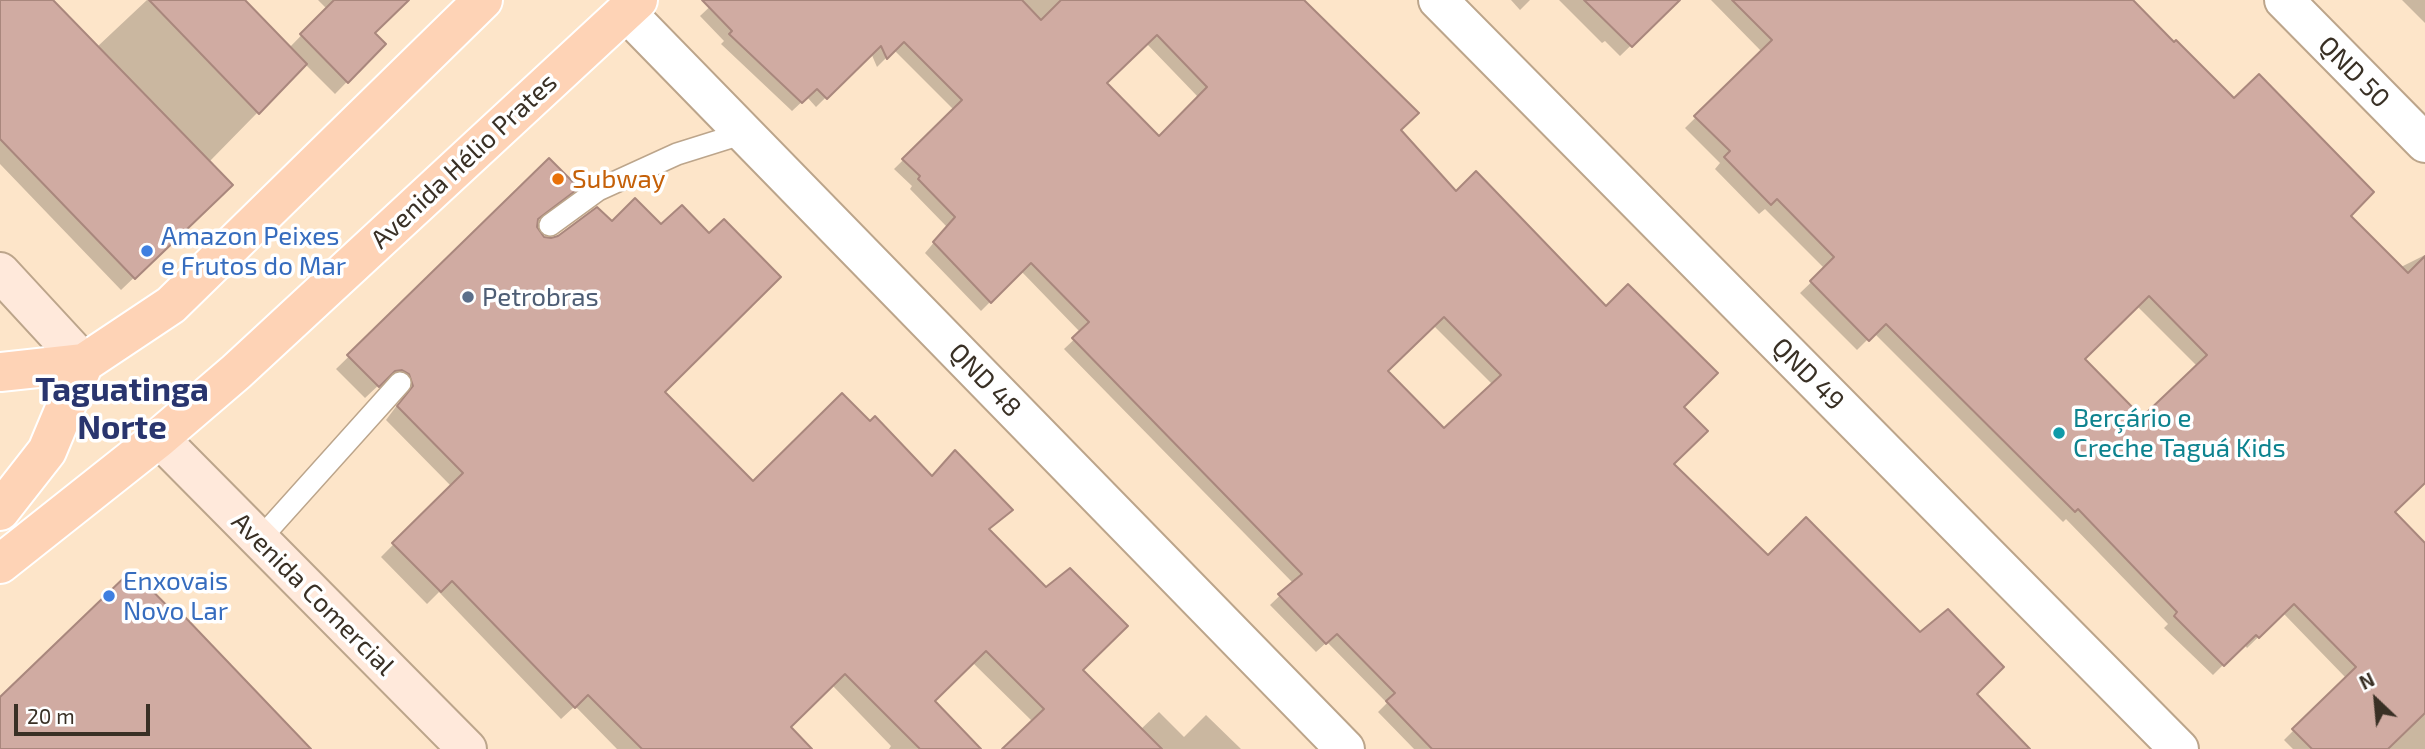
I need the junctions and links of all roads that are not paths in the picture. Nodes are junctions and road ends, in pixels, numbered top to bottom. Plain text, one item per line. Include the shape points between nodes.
1 (483, 0) edge
2 (1438, 0) edge
3 (2284, 0) edge
4 (632, 6) edge
5 (744, 133) junction
6 (2425, 144) edge
7 (550, 225) dead end
8 (0, 272) edge
9 (84, 363) junction
10 (0, 372) edge
11 (400, 383) dead end
12 (159, 438) junction
13 (0, 511) edge
14 (259, 540) junction
15 (0, 564) edge
16 (467, 749) edge
17 (1345, 749) edge
18 (2179, 749) edge

1 - 9 main road via 171,305
2 - 18 street, QND 49
3 - 6 street, QND 50
4 - 5 street, QND 48
4 - 12 main road, Avenida Hélio Prates
5 - 7 lane via 677,154 598,190
5 - 17 street, QND 48
8 - 9 main road
9 - 10 main road
9 - 13 main road via 47,451
11 - 14 lane
12 - 14 main road, Avenida Comercial
12 - 15 main road, Avenida Hélio Prates
14 - 16 main road, Avenida Comercial

